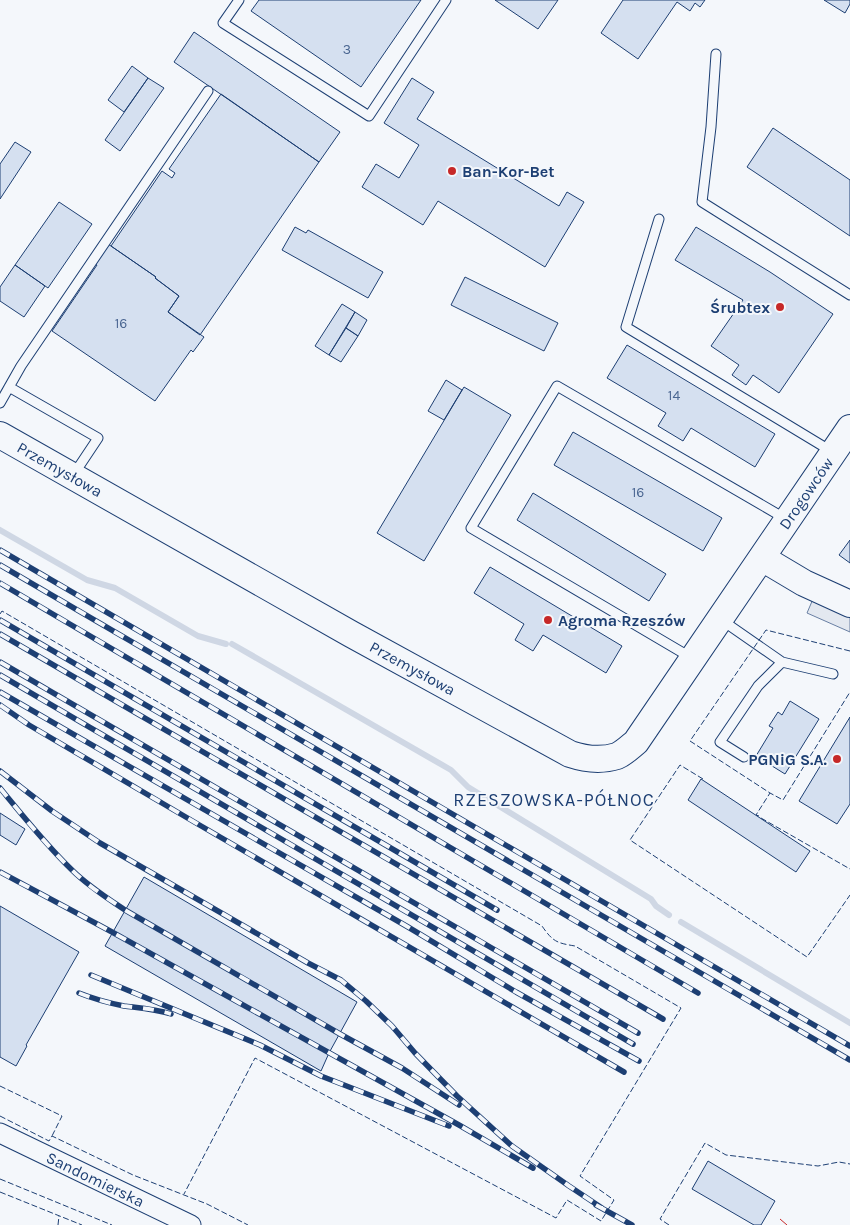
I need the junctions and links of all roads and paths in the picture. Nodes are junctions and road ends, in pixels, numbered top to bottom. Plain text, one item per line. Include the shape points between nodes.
1 (239, 0) edge
2 (446, 0) edge
3 (716, 54) dead end
4 (208, 91) dead end
5 (659, 219) dead end
6 (850, 295) edge
7 (9, 387) junction
8 (0, 403) edge
9 (850, 428) edge
10 (0, 435) edge
11 (834, 452) junction
12 (72, 476) junction
13 (788, 520) junction
14 (762, 558) junction
15 (850, 604) edge
16 (720, 619) junction
17 (693, 659) junction
18 (782, 662) junction
19 (832, 674) dead end
20 (744, 757) dead end
21 (0, 1133) edge
22 (190, 1225) edge

1 - 2 lane via 223,23 368,116
3 - 6 lane via 702,202
4 - 7 lane
5 - 11 lane via 626,327
7 - 8 lane
7 - 12 lane via 98,438
9 - 11 street, Drogowców
10 - 12 street, Przemysłowa
11 - 13 street, Drogowców
12 - 17 street, Przemysłowa via 570,754 607,758 625,751 636,742
13 - 14 street, Drogowców
13 - 17 lane via 557,386 472,528
14 - 15 street via 804,583
14 - 16 street, Przemysłowa
16 - 17 street, Przemysłowa
16 - 18 lane
18 - 19 lane
18 - 20 lane via 758,686 720,742
21 - 22 street, Sandomierska

